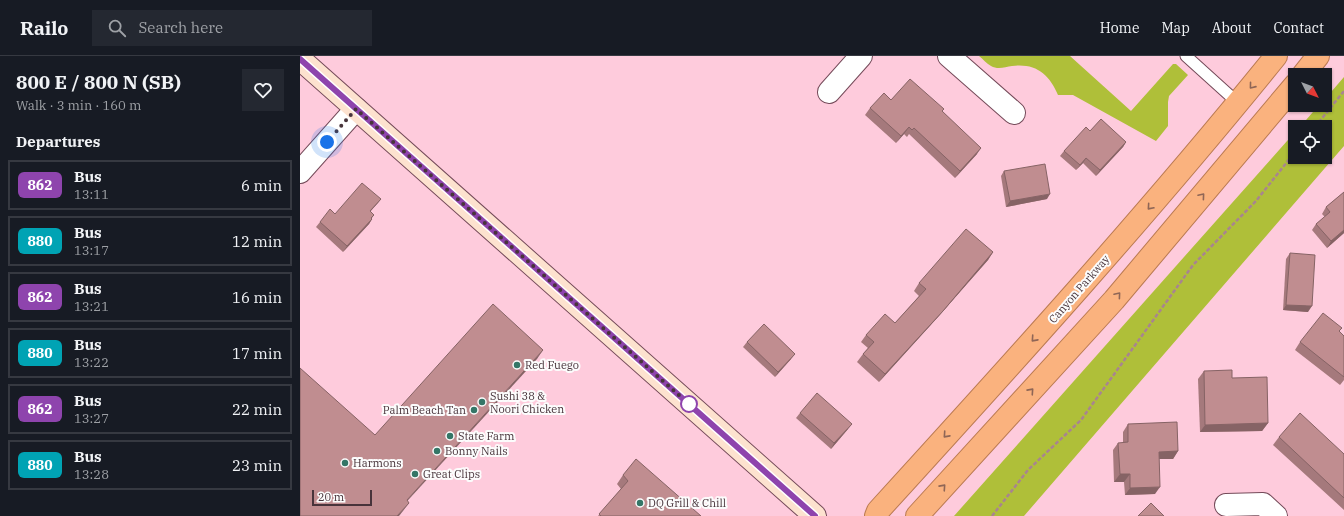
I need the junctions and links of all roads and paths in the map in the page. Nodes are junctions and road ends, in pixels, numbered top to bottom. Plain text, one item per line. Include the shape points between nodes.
1 (861, 56) edge
2 (949, 56) edge
3 (1186, 56) edge
4 (1276, 56) edge
5 (1318, 56) edge
6 (300, 59) edge
7 (1309, 68) edge
8 (1344, 91) edge
9 (829, 92) dead end
10 (1288, 93) edge
11 (1238, 103) junction
12 (356, 109) junction
13 (1014, 113) dead end
14 (1321, 120) edge
15 (1288, 161) edge
16 (300, 172) edge
17 (1226, 505) dead end
18 (815, 516) edge
19 (876, 516) edge
20 (917, 516) edge
21 (992, 516) edge
22 (1276, 516) edge

1 - 9 street
2 - 13 street
3 - 11 lane
4 -> 11 highway, Canyon Parkway
5 - 7 highway
6 - 12 main road
8 - 14 path
20 -> 10 highway via 1114,300
11 -> 19 highway, Canyon Parkway via 1092,273
12 - 16 street
12 - 18 main road
15 - 21 path via 1256,201 1193,265 1081,420 1028,470
17 - 22 street via 1263,504

